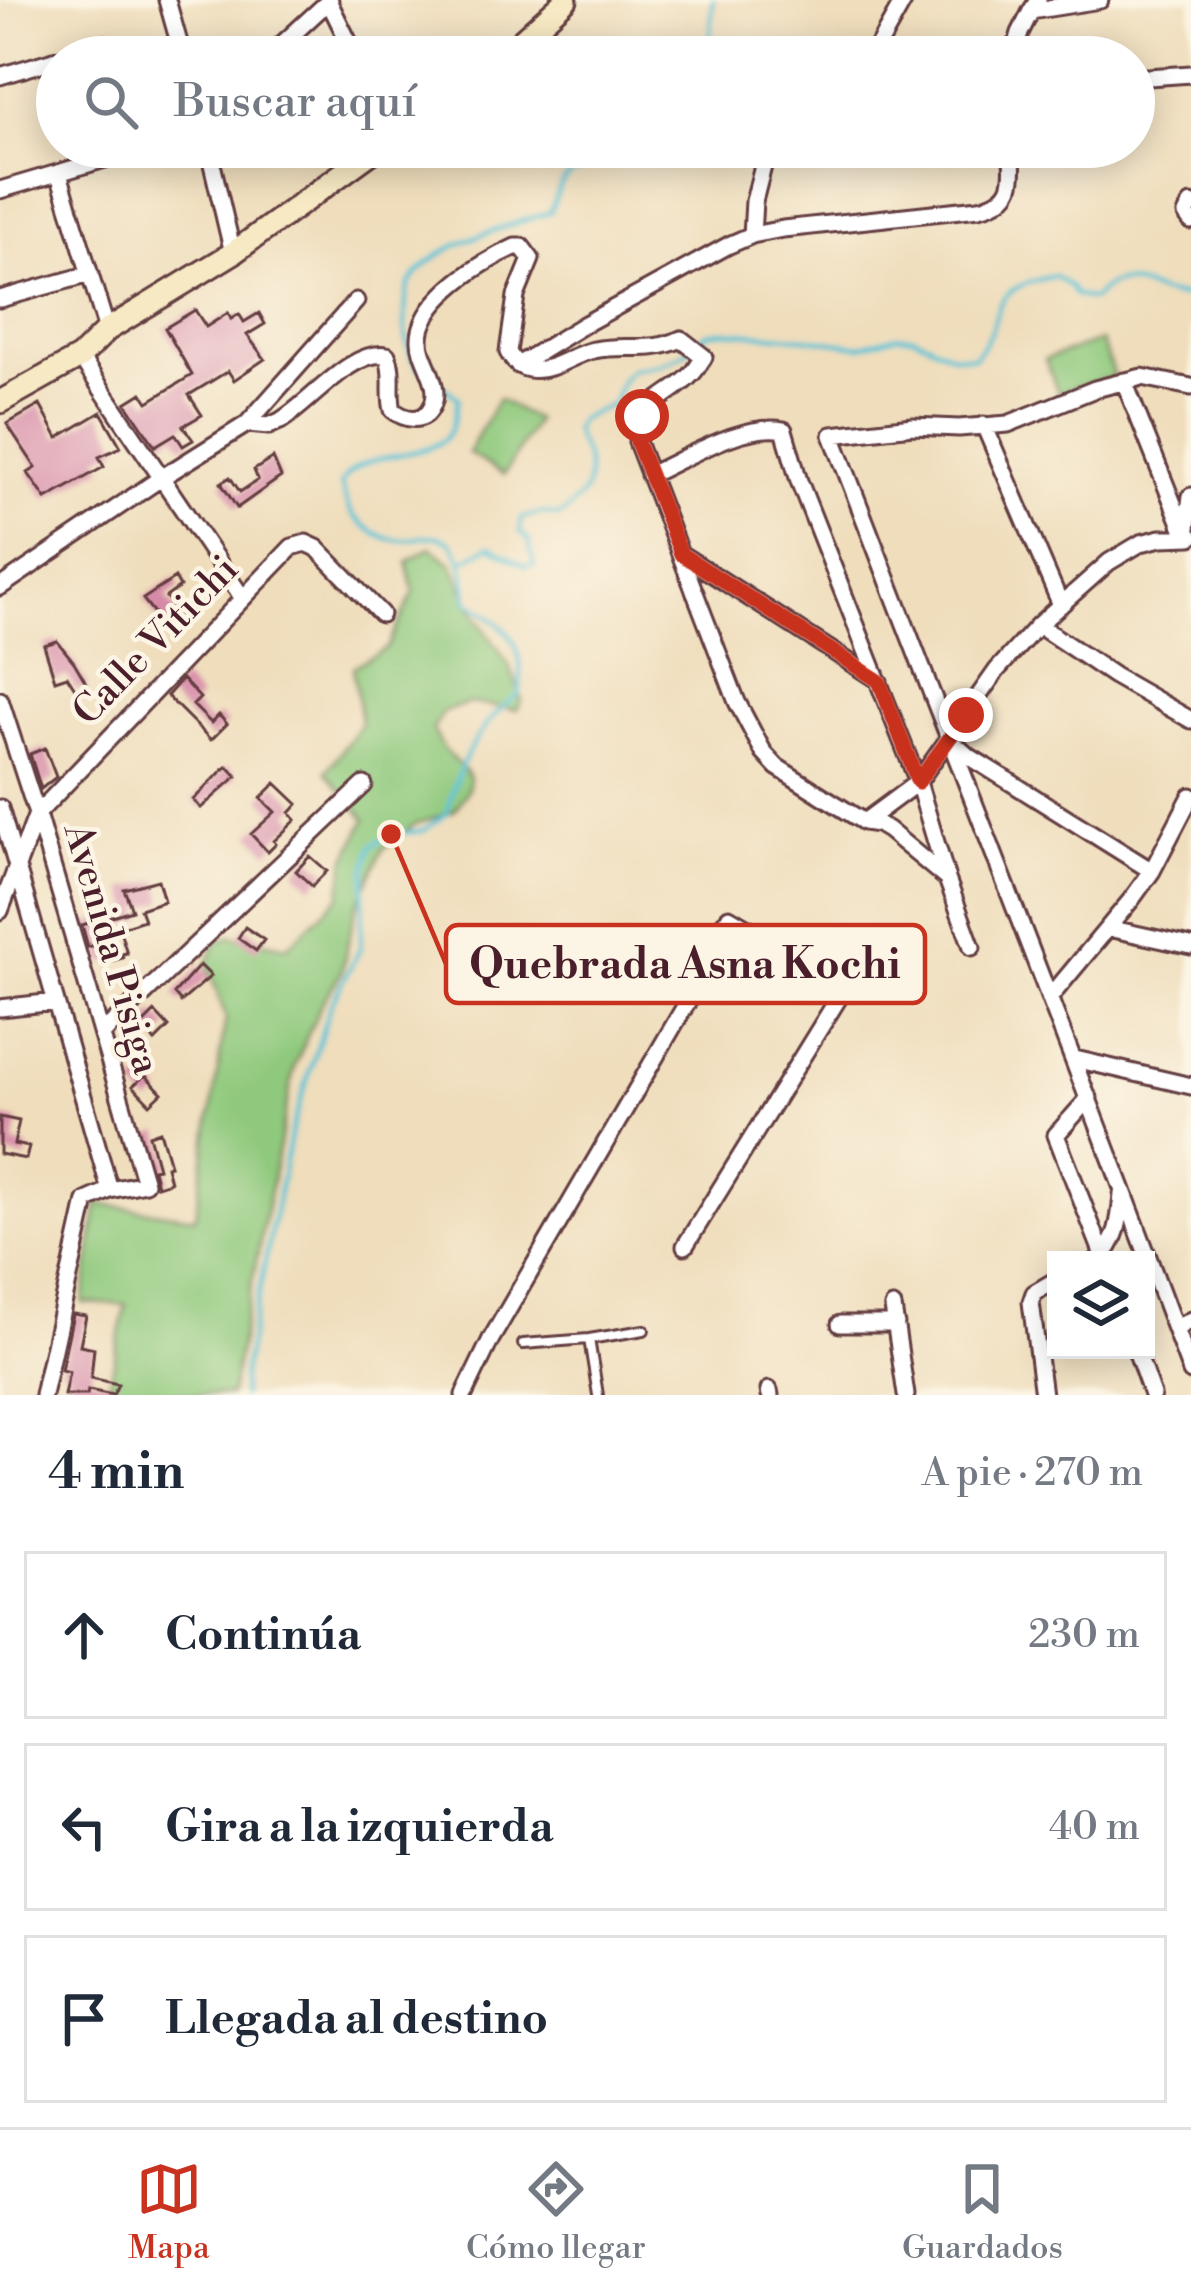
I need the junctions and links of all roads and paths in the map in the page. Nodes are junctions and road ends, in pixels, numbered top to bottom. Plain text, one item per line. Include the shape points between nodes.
1 (329, 0) edge
2 (566, 0) edge
3 (904, 0) edge
4 (1100, 0) edge
5 (171, 3) edge
6 (1035, 5) edge
7 (178, 36) edge
8 (290, 36) edge
9 (346, 36) edge
10 (526, 36) edge
11 (884, 36) edge
12 (1019, 36) edge
13 (36, 65) edge
14 (1191, 74) edge
15 (0, 76) edge
16 (1155, 77) edge
17 (78, 168) edge
18 (213, 168) edge
19 (350, 168) edge
20 (762, 168) edge
21 (1012, 168) edge
22 (59, 174) junction
23 (0, 190) edge
24 (1191, 204) edge
25 (1191, 220) edge
26 (752, 235) junction
27 (233, 253) junction
28 (90, 274) junction
29 (0, 299) edge
30 (356, 301) dead end
31 (107, 330) junction
32 (80, 357) junction
33 (518, 365) junction
34 (1124, 381) junction
35 (1191, 387) edge
36 (0, 402) edge
37 (247, 424) junction
38 (984, 425) junction
39 (649, 475) junction
40 (161, 478) junction
41 (1191, 496) edge
42 (1189, 536) edge
43 (681, 554) junction
44 (0, 587) edge
45 (242, 597) junction
46 (1060, 604) junction
47 (381, 614) dead end
48 (1038, 625) junction
49 (879, 681) junction
50 (0, 700) edge
51 (1191, 720) edge
52 (949, 740) junction
53 (918, 782) junction
54 (364, 785) dead end
55 (1188, 806) edge
56 (0, 808) edge
57 (37, 814) junction
58 (864, 822) junction
59 (9, 866) edge
60 (1153, 871) junction
61 (947, 879) junction
62 (0, 911) edge
63 (1108, 928) junction
64 (1191, 946) edge
65 (972, 947) dead end
66 (1051, 997) junction
67 (56, 1002) junction
68 (0, 1007) edge
69 (102, 1034) junction
70 (1075, 1059) junction
71 (1191, 1086) edge
72 (1089, 1098) junction
73 (1122, 1189) junction
74 (110, 1190) junction
75 (685, 1246) dead end
76 (1098, 1251) edge
77 (1106, 1251) edge
78 (1047, 1285) edge
79 (1191, 1320) edge
80 (840, 1324) dead end
81 (1175, 1329) junction
82 (644, 1330) dead end
83 (589, 1339) junction
84 (523, 1344) dead end
85 (1139, 1359) edge
86 (1191, 1372) edge
87 (43, 1395) edge
88 (464, 1395) edge
89 (598, 1395) edge
90 (906, 1395) edge
91 (1043, 1395) edge
92 (1152, 1395) edge

1 - 8 street
1 - 9 street
2 - 10 street
3 - 11 street
4 - 6 street
5 - 7 street
6 - 12 street
13 - 15 street
14 - 16 street
17 - 22 street
18 - 27 street
19 - 27 street
20 - 26 street
21 - 26 street via 1012,184 996,204
22 - 23 street
22 - 28 street
24 - 25 street
26 - 33 street
27 - 31 street
28 - 29 street
28 - 31 street
30 - 37 street
31 - 32 street
32 - 36 street
32 - 40 street
33 - 37 street via 508,352 531,259 521,247 470,270 426,318 419,339 435,393 428,413 409,419 393,410 391,364 379,353 280,421
33 - 39 street via 552,368 592,350 653,349 681,339 701,352 692,374 642,416 637,442
34 - 35 street
34 - 38 street via 1008,424
34 - 42 street
37 - 40 street
38 - 46 street
38 - 52 street via 832,435
39 - 43 street
39 - 49 street via 744,432 784,430
40 - 44 street
40 - 45 street
41 - 42 street
42 - 46 street via 1124,551
43 - 49 street
43 - 58 street via 764,753
45 - 47 street, Calle Vitichi via 306,543
45 - 57 street, Calle Vitichi
46 - 48 street
48 - 51 street
48 - 52 street
49 - 53 street
50 - 57 street, Avenida Pisiga
52 - 53 street
52 - 60 street
52 - 66 street
53 - 58 street
53 - 61 street
54 - 69 street
55 - 60 street
56 - 59 street, Avenida Pisiga
57 - 59 street, Calle Vitichi
57 - 69 street, Avenida Pisiga
58 - 61 street via 888,830
59 - 62 street, Calle Vitichi
59 - 67 street, Avenida Pisiga
60 - 63 street
61 - 65 street
63 - 64 street
63 - 66 street
66 - 70 street
67 - 68 street
67 - 74 street, Avenida Pisiga
69 - 74 street, Avenida Pisiga via 145,1183
70 - 71 street
70 - 72 street
72 - 73 street
72 - 76 street via 1056,1135
73 - 77 street
73 - 81 street
74 - 87 street, Avenida Pisiga via 86,1201
75 - 88 street via 846,986 729,917
78 - 91 street via 1030,1302
79 - 81 street
80 - 90 street via 895,1316
81 - 86 street
82 - 83 lane
83 - 84 lane
83 - 89 lane
85 - 92 street

